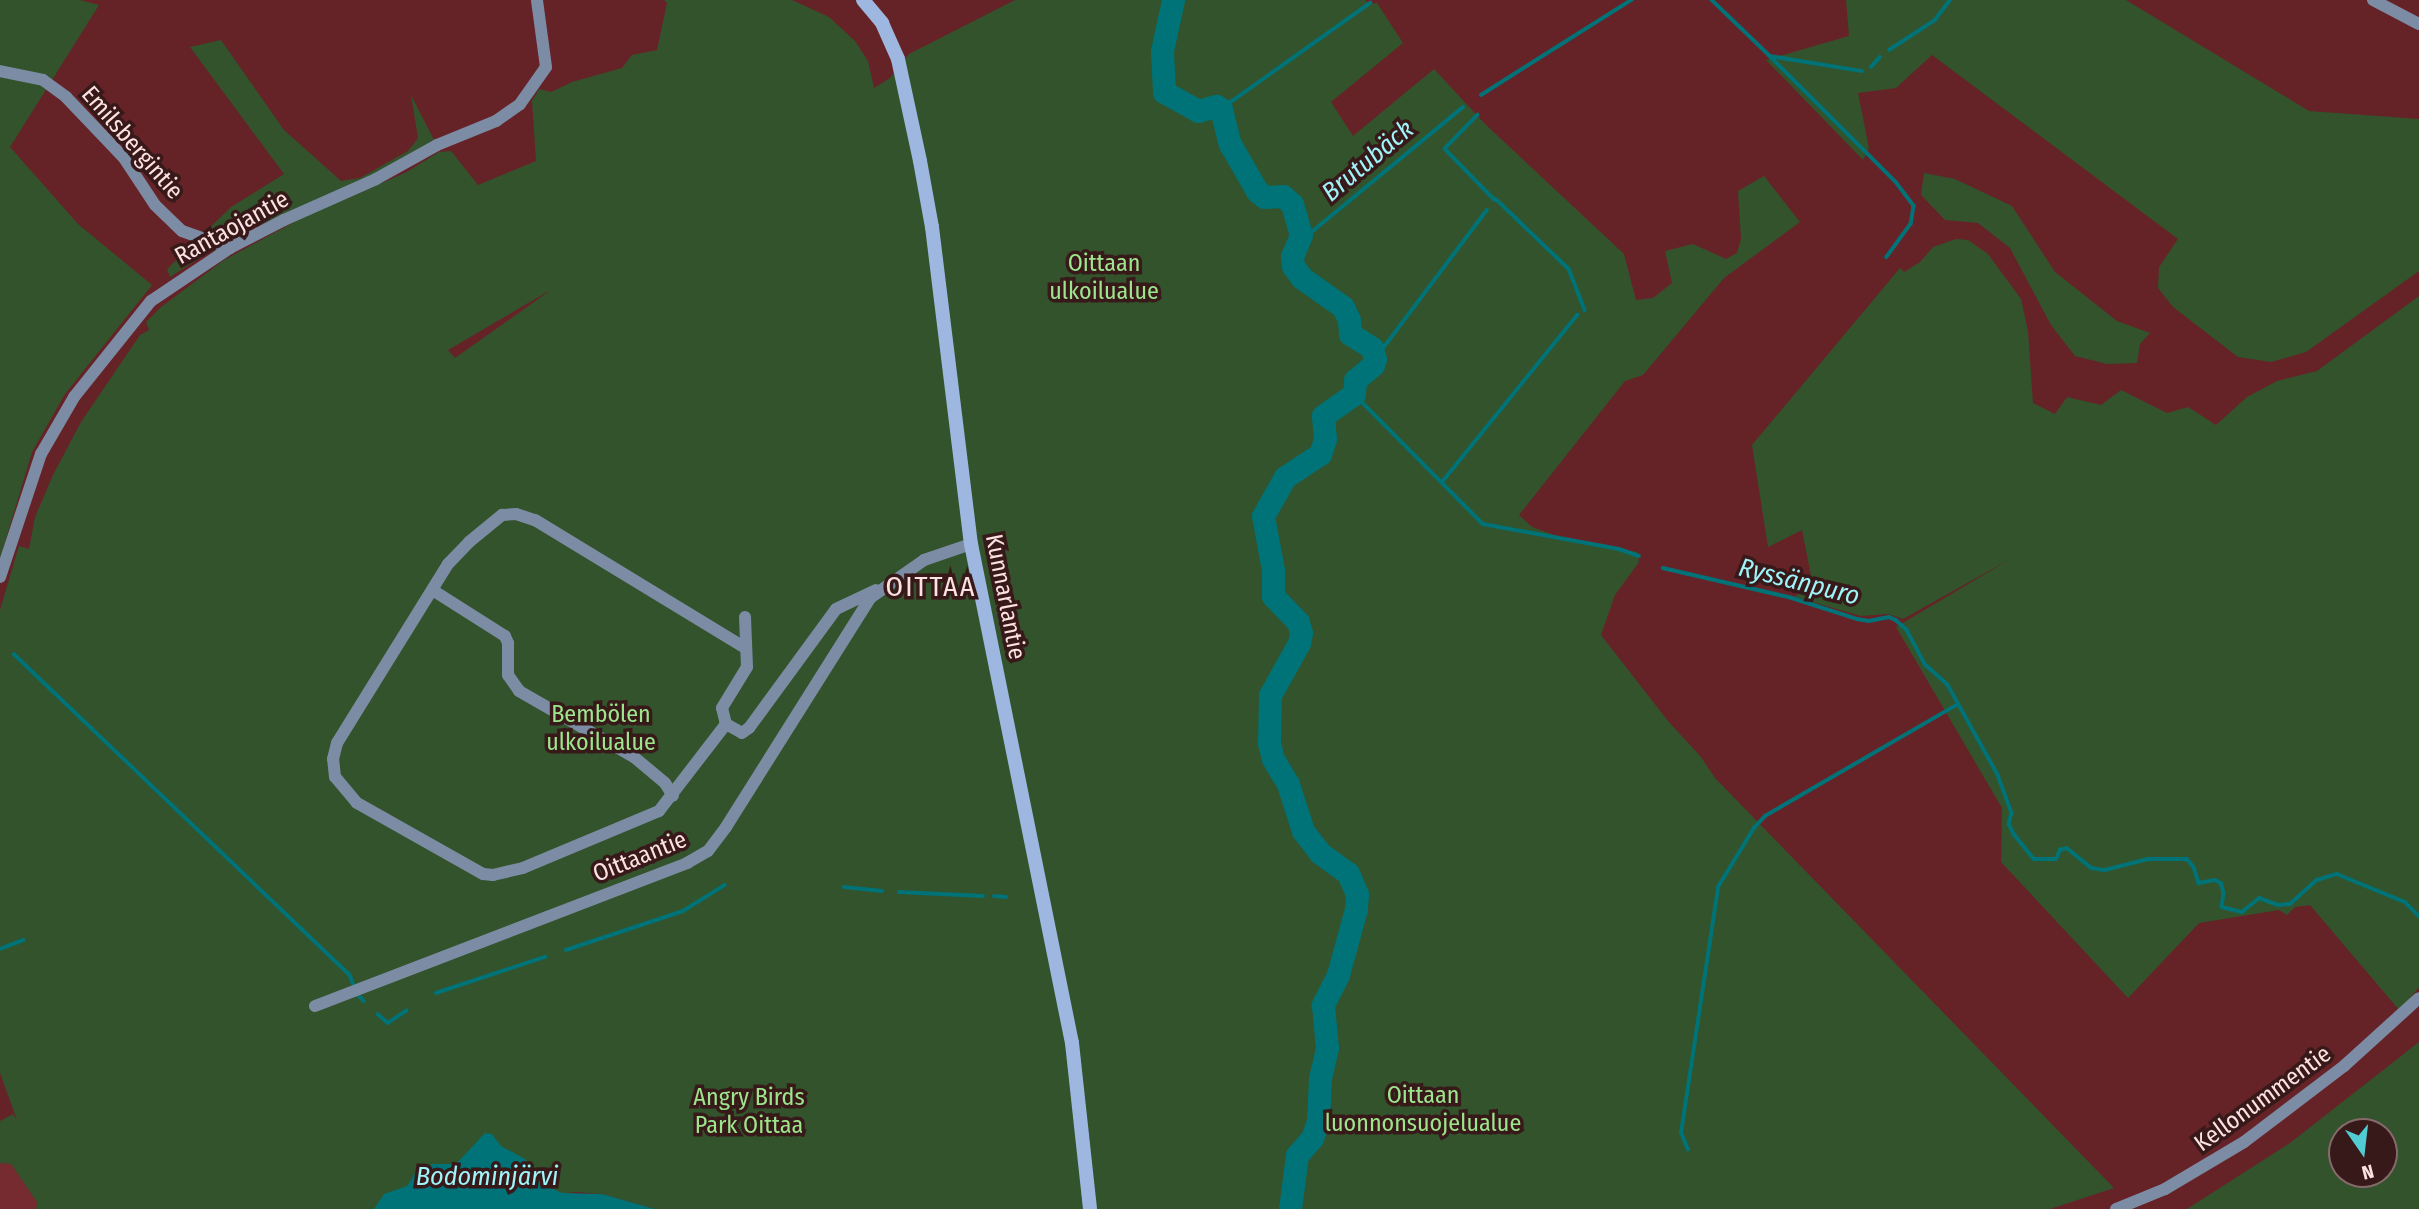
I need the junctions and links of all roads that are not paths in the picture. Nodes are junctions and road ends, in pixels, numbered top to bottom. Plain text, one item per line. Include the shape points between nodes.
1 (537, 0) edge
2 (863, 0) edge
3 (2373, 0) edge
4 (2419, 24) edge
5 (0, 71) edge
6 (230, 248) junction
7 (971, 544) junction
8 (0, 577) edge
9 (880, 589) junction
10 (434, 592) junction
11 (745, 617) dead end
12 (744, 647) junction
13 (726, 724) junction
14 (673, 796) junction
15 (2419, 998) edge
16 (315, 1006) dead end
17 (1090, 1209) edge
18 (2116, 1209) edge

1 - 6 street, Rantaojantie via 546,67 520,104 496,121 437,145 376,180
2 - 7 main road, Kunnarlantie via 882,23 908,97 932,227
3 - 4 street
5 - 6 street, Emilsbergintie via 43,80 66,97 124,158 155,205 182,231
6 - 8 street, Rantaojantie via 151,300 74,397 41,454
7 - 9 street, Oittaantie via 924,560
7 - 17 main road, Kunnarlantie via 1072,1043
9 - 13 street via 853,598 830,615 749,728 735,732
9 - 16 street, Oittaantie via 709,851
10 - 12 street via 448,564 469,542 502,515 516,514 534,520
10 - 14 street via 505,636 508,675 519,691 634,757 665,783
10 - 14 street via 337,743 335,777 357,803 494,875 523,868 645,818
11 - 12 street
12 - 13 street via 747,667 722,708
13 - 14 street
15 - 18 street, Kellonummentie via 2344,1066 2244,1142 2165,1189

